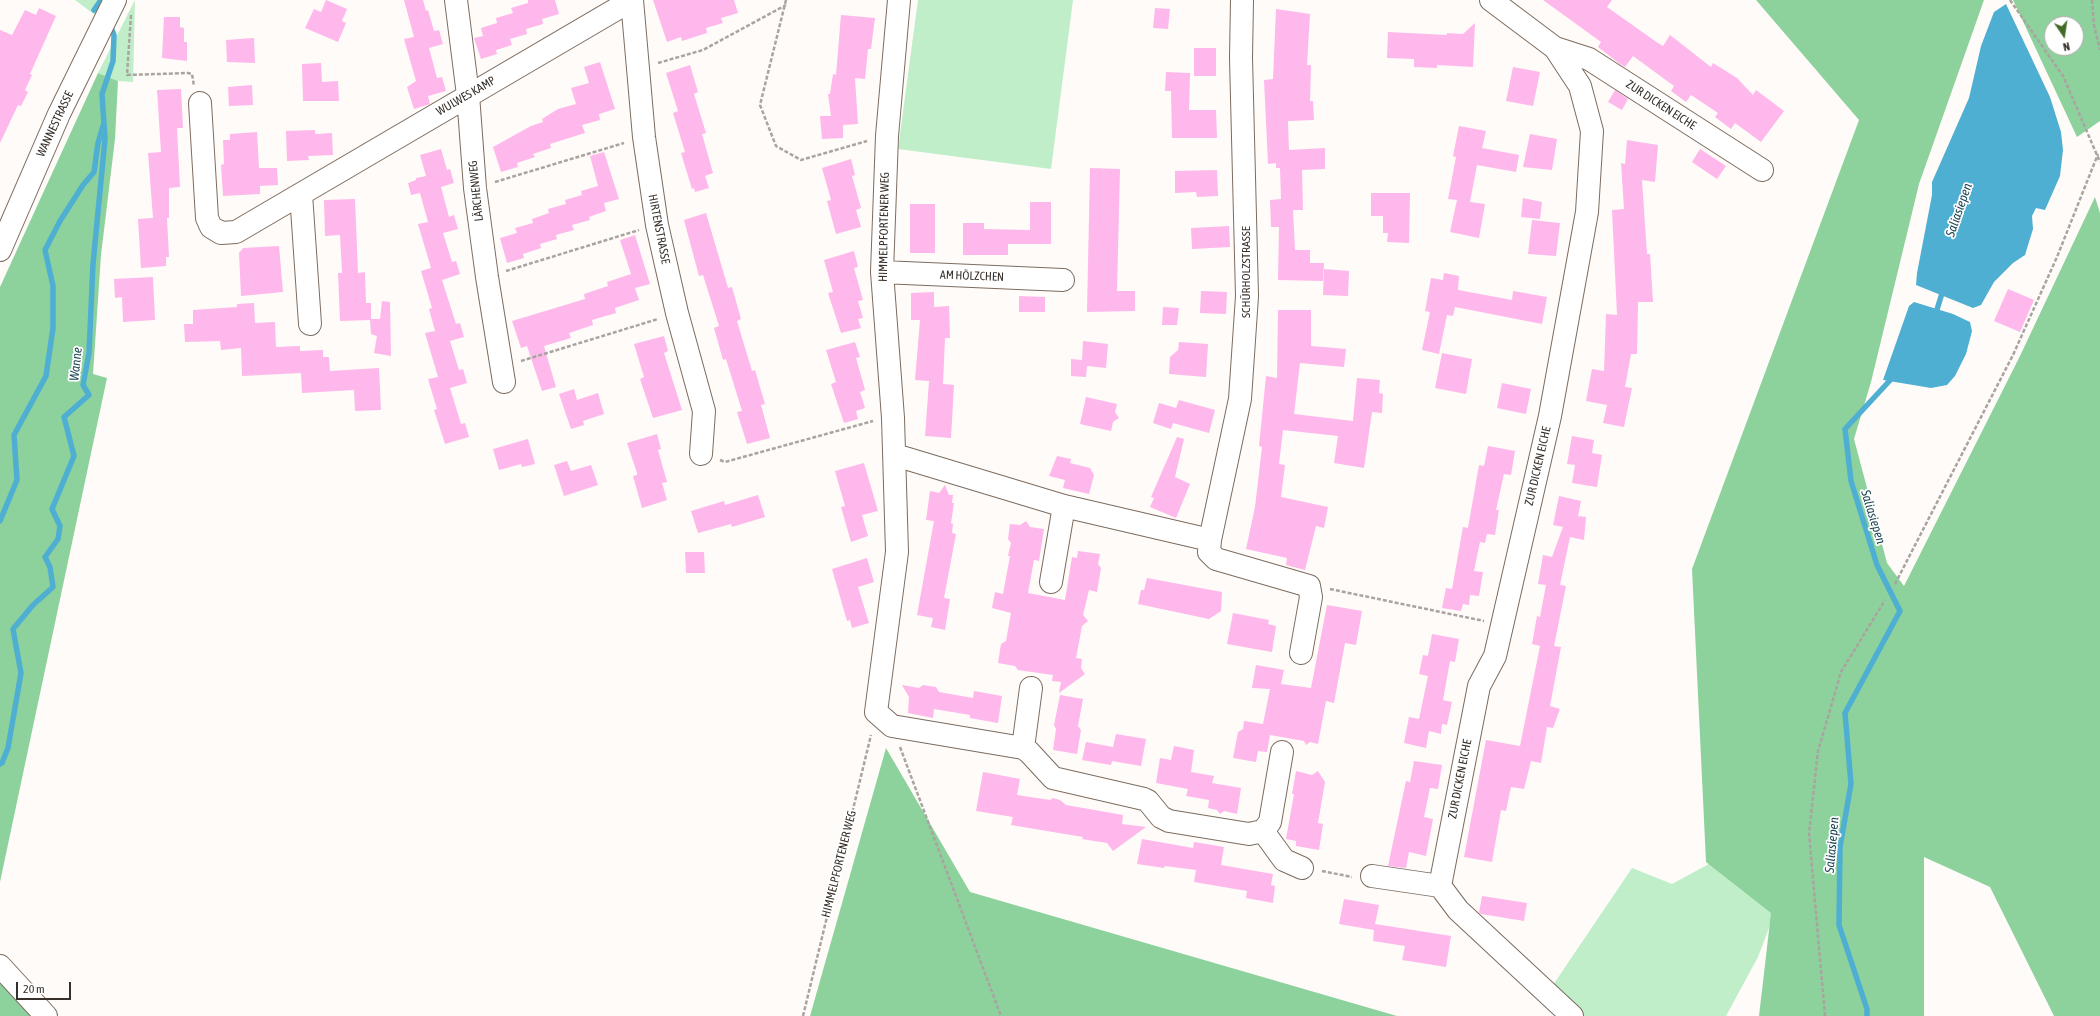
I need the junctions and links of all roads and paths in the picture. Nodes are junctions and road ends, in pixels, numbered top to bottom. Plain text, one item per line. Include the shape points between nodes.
1 (456, 0) edge
2 (632, 0) edge
3 (786, 0) edge
4 (899, 0) edge
5 (1242, 0) edge
6 (1491, 0) edge
7 (2010, 0) edge
8 (2092, 0) edge
9 (786, 4) junction
10 (123, 7) edge
11 (1555, 48) junction
12 (2100, 50) edge
13 (638, 69) junction
14 (468, 95) junction
15 (200, 103) joint
16 (887, 136) junction
17 (644, 137) junction
18 (2098, 154) junction
19 (2100, 162) edge
20 (1762, 170) dead end
21 (475, 188) junction
22 (301, 194) junction
23 (657, 225) junction
24 (0, 250) edge
25 (882, 272) junction
26 (487, 277) junction
27 (1063, 280) dead end
28 (677, 313) junction
29 (310, 324) dead end
30 (503, 374) joint
31 (878, 420) dead end
32 (701, 454) joint
33 (895, 455) junction
34 (1064, 506) junction
35 (1210, 540) junction
36 (1051, 582) dead end
37 (1895, 584) dead end
38 (1309, 586) junction
39 (1885, 600) dead end
40 (1502, 625) junction
41 (1301, 653) dead end
42 (1031, 688) dead end
43 (876, 712) junction
44 (892, 726) junction
45 (1023, 748) junction
46 (1282, 752) dead end
47 (1263, 831) junction
48 (1302, 868) joint
49 (1372, 876) joint
50 (1440, 886) junction
51 (0, 966) edge
52 (46, 1016) edge
53 (803, 1016) edge
54 (1001, 1016) edge
55 (1572, 1016) edge
56 (1825, 1016) edge

1 - 14 street, LÄRCHENWEG
2 - 13 street, HIRTENSTRASSE
2 - 14 street, WULWES KAMP
3 - 9 path
4 - 16 street, HIMMELPFORTENER WEG
5 - 35 street, SCHÜRHOLZSTRASSE via 1247,304 1240,399
6 - 11 street, ZUR DICKEN EICHE
7 - 18 path via 2063,76
8 - 12 path
9 - 13 path via 703,50
9 - 16 path via 760,105 776,146 801,160
10 - 15 path via 127,75 188,73 193,78 195,95
10 - 24 street, WANNESTRASSE via 97,37 59,114
11 - 20 street, ZUR DICKEN EICHE via 1589,59
11 - 40 street, ZUR DICKEN EICHE via 1580,86 1592,131 1587,212 1550,416
13 - 17 street, HIRTENSTRASSE
14 - 21 street, LÄRCHENWEG
14 - 22 street, WULWES KAMP
15 - 22 street, WULWES KAMP via 205,211 211,226 221,233 236,232
16 - 25 street, HIMMELPFORTENER WEG
17 - 21 path
17 - 23 street, HIRTENSTRASSE
18 - 19 path
18 - 37 path via 2057,257 2013,356
21 - 26 street, LÄRCHENWEG
22 - 29 street
23 - 26 path
23 - 28 street, HIRTENSTRASSE
25 - 27 street, AM HÖLZCHEN
25 - 33 street, HIMMELPFORTENER WEG
26 - 30 street, LÄRCHENWEG
28 - 30 path
28 - 32 street, HIRTENSTRASSE via 704,411
31 - 32 path via 726,462
33 - 34 street
33 - 43 street, HIMMELPFORTENER WEG via 897,552
34 - 35 street
34 - 36 street
35 - 38 street, SCHÜRHOLZSTRASSE via 1209,552 1216,559
38 - 40 path
38 - 41 street via 1311,597
39 - 56 path via 1841,672 1818,751 1809,833
40 - 50 street, ZUR DICKEN EICHE via 1495,656 1479,686
42 - 45 street
43 - 44 street
43 - 53 path, HIMMELPFORTENER WEG
44 - 45 street
44 - 54 path
45 - 47 street via 1053,778 1144,799 1165,820 1249,834
46 - 47 street via 1270,822
47 - 48 street via 1284,860
48 - 49 path via 1361,878
49 - 50 street
50 - 55 street via 1458,910
51 - 52 street

